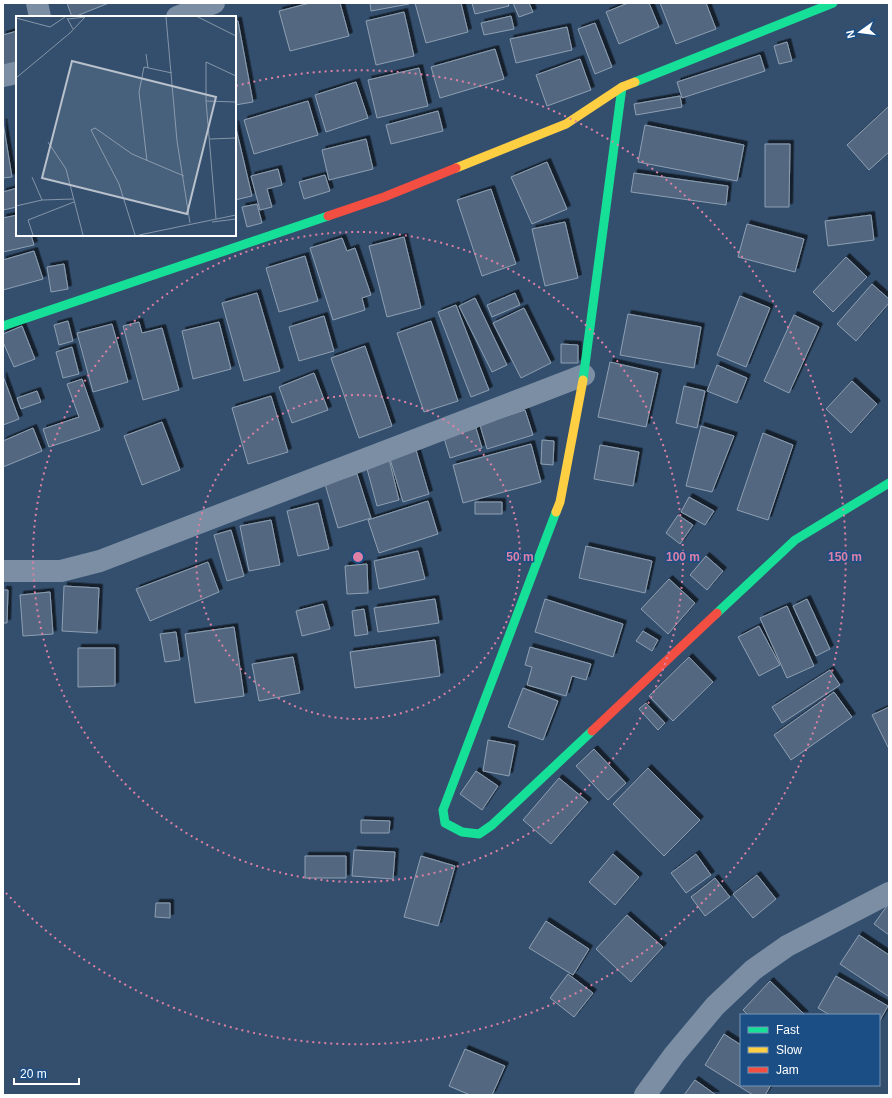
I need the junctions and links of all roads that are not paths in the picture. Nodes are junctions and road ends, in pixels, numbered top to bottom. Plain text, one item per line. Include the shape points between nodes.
1 (37, 3) edge
2 (214, 3) edge
3 (834, 3) edge
4 (40, 16) edge
5 (180, 16) edge
6 (16, 73) edge
7 (3, 76) edge
8 (622, 88) junction
9 (3, 326) edge
10 (584, 375) junction
11 (889, 483) edge
12 (3, 571) edge
13 (889, 893) edge
14 (644, 1095) edge

1 - 4 street
2 - 5 street
3 - 8 street
6 - 7 street
8 - 9 street via 566,124 384,197
8 - 10 street
10 - 11 street via 560,502 442,810 445,823 462,832 479,834 492,825 795,540
10 - 12 street via 100,561 60,571
13 - 14 street via 787,946 753,970 715,1006

